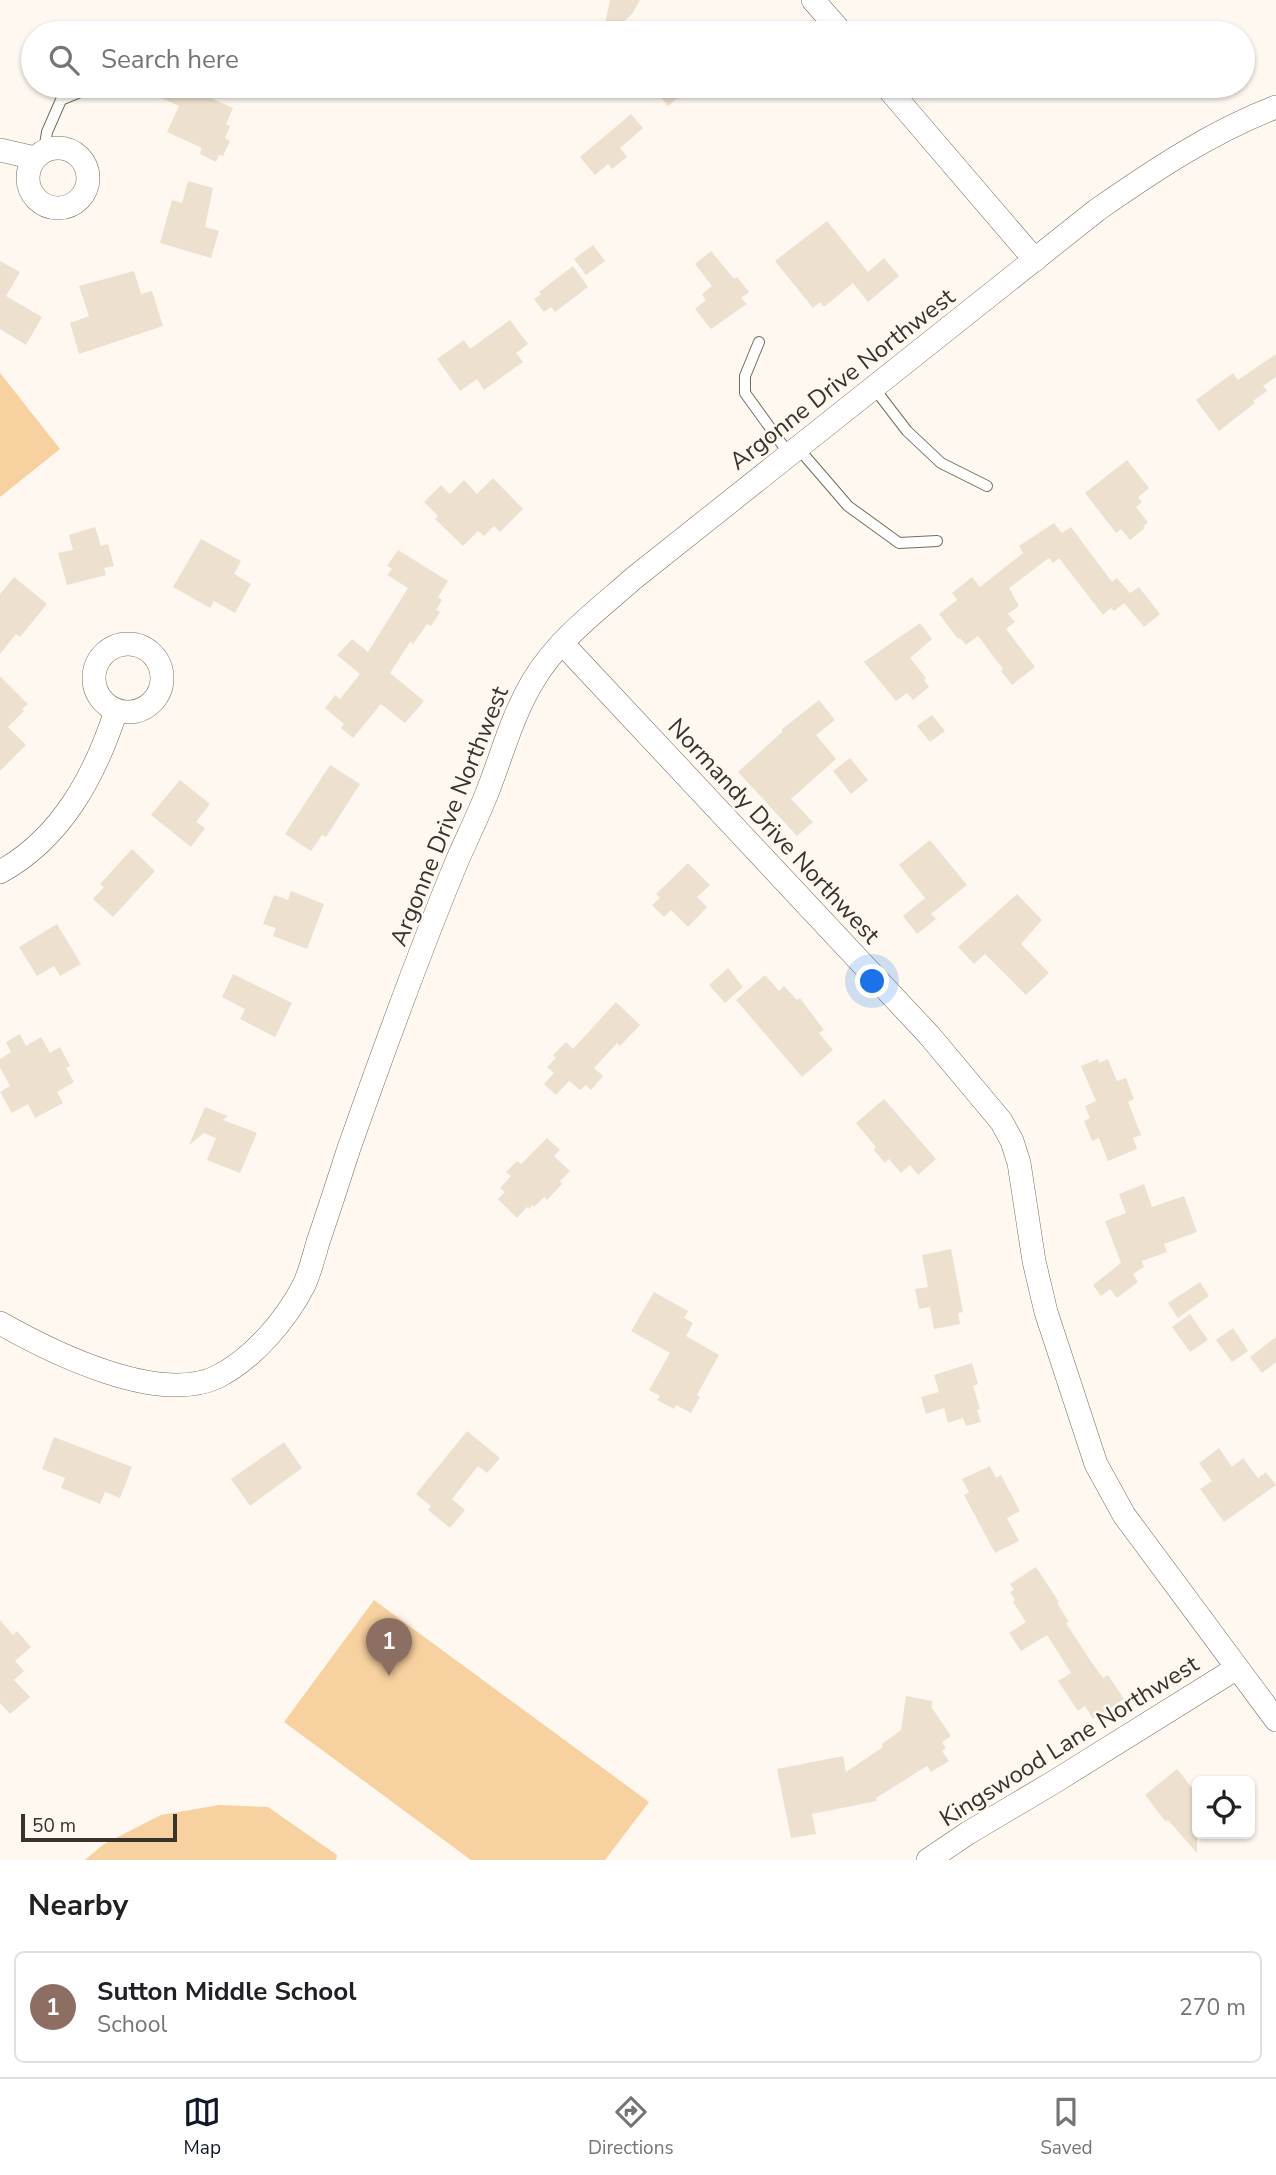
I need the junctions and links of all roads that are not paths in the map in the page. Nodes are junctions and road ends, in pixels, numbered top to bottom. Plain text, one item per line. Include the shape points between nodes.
1 (813, 0) edge
2 (831, 21) edge
3 (66, 98) edge
4 (897, 98) edge
5 (1276, 107) edge
6 (0, 150) edge
7 (40, 155) joint
8 (1035, 260) junction
9 (759, 342) dead end
10 (874, 387) junction
11 (793, 451) junction
12 (987, 486) dead end
13 (937, 541) dead end
14 (562, 643) junction
15 (116, 711) dead end
16 (0, 872) edge
17 (0, 1323) edge
18 (1237, 1668) junction
19 (1276, 1720) edge
20 (928, 1860) edge

1 - 2 street
3 - 7 lane via 61,100
4 - 8 street
5 - 8 street, Argonne Drive Northwest via 1148,174
6 - 7 street
8 - 10 street, Argonne Drive Northwest
9 - 11 lane via 745,376 745,393
10 - 11 street, Argonne Drive Northwest
10 - 12 lane via 907,432 941,463
11 - 13 lane via 848,506 898,543
11 - 14 street, Argonne Drive Northwest via 634,578
14 - 17 street, Argonne Drive Northwest via 534,678 511,723 403,1000 304,1284 283,1319 219,1376 198,1384 164,1386 134,1381 72,1358
14 - 18 street, Normandy Drive Northwest via 929,1035 1000,1121 1019,1163 1046,1312 1096,1464 1124,1515
15 - 16 street via 103,751 67,813 40,843
18 - 19 street, Normandy Drive Northwest
18 - 20 street, Kingswood Lane Northwest

